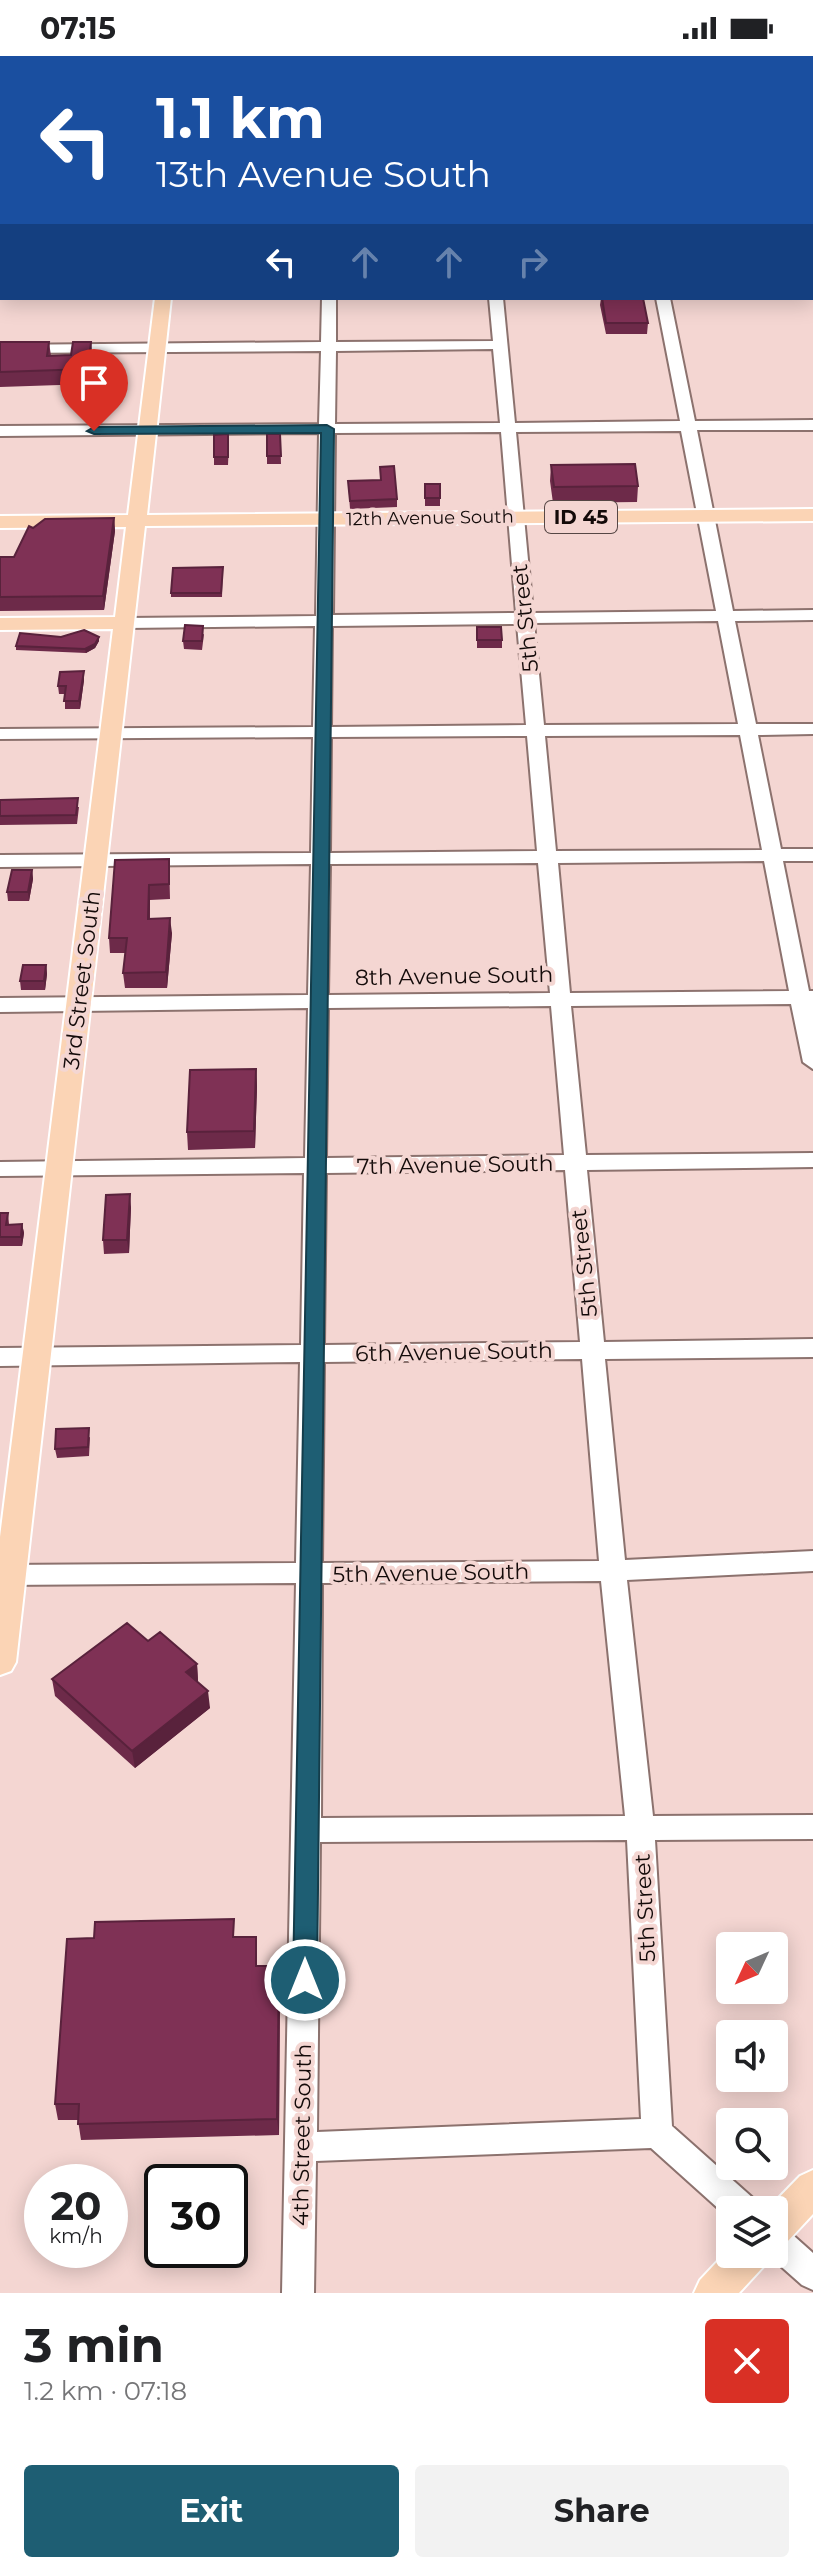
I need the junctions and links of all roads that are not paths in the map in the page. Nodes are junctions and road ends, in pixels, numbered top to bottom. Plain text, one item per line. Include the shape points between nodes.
1 (163, 300) edge
2 (329, 300) edge
3 (496, 300) edge
4 (663, 300) edge
5 (500, 345) junction
6 (329, 347) junction
7 (0, 349) edge
8 (158, 349) junction
9 (813, 425) edge
10 (688, 426) junction
11 (508, 428) junction
12 (327, 429) junction
13 (148, 430) junction
14 (0, 431) edge
15 (813, 515) edge
16 (705, 516) junction
17 (515, 517) junction
18 (325, 519) junction
19 (138, 520) junction
20 (0, 522) edge
21 (813, 615) edge
22 (725, 616) junction
23 (525, 618) junction
24 (324, 620) junction
25 (126, 623) junction
26 (0, 624) edge
27 (747, 729) junction
28 (813, 729) edge
29 (535, 731) junction
30 (323, 732) junction
31 (112, 733) junction
32 (0, 734) edge
33 (772, 855) junction
34 (813, 855) edge
35 (547, 857) junction
36 (322, 859) junction
37 (96, 860) junction
38 (0, 861) edge
39 (807, 997) edge
40 (560, 1000) junction
41 (319, 1002) junction
42 (79, 1004) junction
43 (0, 1005) edge
44 (813, 1062) edge
45 (813, 1160) edge
46 (575, 1163) junction
47 (317, 1167) junction
48 (0, 1169) edge
49 (59, 1169) junction
50 (813, 1348) edge
51 (593, 1351) junction
52 (315, 1354) junction
53 (0, 1357) edge
54 (37, 1357) junction
55 (813, 1561) edge
56 (613, 1571) junction
57 (309, 1574) junction
58 (5, 1575) edge
59 (0, 1662) edge
60 (640, 1826) junction
61 (813, 1827) edge
62 (307, 1830) junction
63 (657, 2133) junction
64 (304, 2147) junction
65 (813, 2188) edge
66 (727, 2196) edge
67 (788, 2214) edge
68 (788, 2252) edge
69 (737, 2268) edge
70 (813, 2274) edge
71 (298, 2293) edge
72 (713, 2293) edge

1 - 8 main road, 3rd Street South
2 - 6 street, 4th Street South
3 - 5 street, 5th Street
4 - 10 street
5 - 6 street
5 - 11 street, 5th Street
6 - 8 street
6 - 12 street, 4th Street South
7 - 8 street
8 - 13 main road, 3rd Street South
9 - 10 street
10 - 11 street
10 - 16 street
11 - 12 street
11 - 17 street, 5th Street
12 - 13 street
12 - 18 street, 4th Street South
13 - 14 street
13 - 19 main road, 3rd Street South
15 - 16 main road, 12th Avenue South / ID 45
16 - 17 main road, 12th Avenue South / ID 45
16 - 22 street
17 - 18 main road, 12th Avenue South / ID 45
17 - 23 street, 5th Street
18 - 19 main road, 12th Avenue South / ID 45
18 - 24 street, 4th Street South
19 - 20 main road, 12th Avenue South
19 - 25 main road, 3rd Street South
21 - 22 street
22 - 23 street
22 - 27 street
23 - 24 street
23 - 29 street, 5th Street
24 - 25 street
24 - 30 street, 4th Street South
25 - 26 main road
25 - 31 main road, 3rd Street South
27 - 28 street
27 - 29 street
27 - 33 street
29 - 30 street
29 - 35 street, 5th Street
30 - 31 street
30 - 36 street, 4th Street South
31 - 32 street
31 - 37 main road, 3rd Street South
33 - 34 street
33 - 35 street
33 - 39 street
35 - 36 street
35 - 40 street, 5th Street
36 - 37 street
36 - 41 street, 4th Street South
37 - 38 street
37 - 42 main road, 3rd Street South
39 - 40 street, 8th Avenue South
39 - 44 street
40 - 41 street, 8th Avenue South
40 - 46 street, 5th Street
41 - 42 street, 8th Avenue South
41 - 47 street, 4th Street South
42 - 43 street, 8th Avenue South
42 - 49 main road, 3rd Street South
45 - 46 street, 7th Avenue South
46 - 47 street, 7th Avenue South
46 - 51 street, 5th Street
47 - 49 street, 7th Avenue South
47 - 52 street, 4th Street South
48 - 49 street, 7th Avenue South
49 - 54 main road, 3rd Street South
50 - 51 street, 6th Avenue South
51 - 52 street, 6th Avenue South
51 - 56 street, 5th Street
52 - 54 street, 6th Avenue South
52 - 57 street, 4th Street South
53 - 54 street, 6th Avenue South
54 - 58 main road, 3rd Street South
55 - 56 street, 5th Avenue South
56 - 57 street, 5th Avenue South
56 - 60 street, 5th Street
57 - 58 street, 5th Avenue South
57 - 62 street, 4th Street South
58 - 59 main road, 3rd Street South
60 - 61 street
60 - 62 street
60 - 63 street, 5th Street
62 - 64 street, 4th Street South
63 - 64 street
63 - 66 street
64 - 71 street, 4th Street South
65 - 67 main road
68 - 70 street
69 - 72 main road

